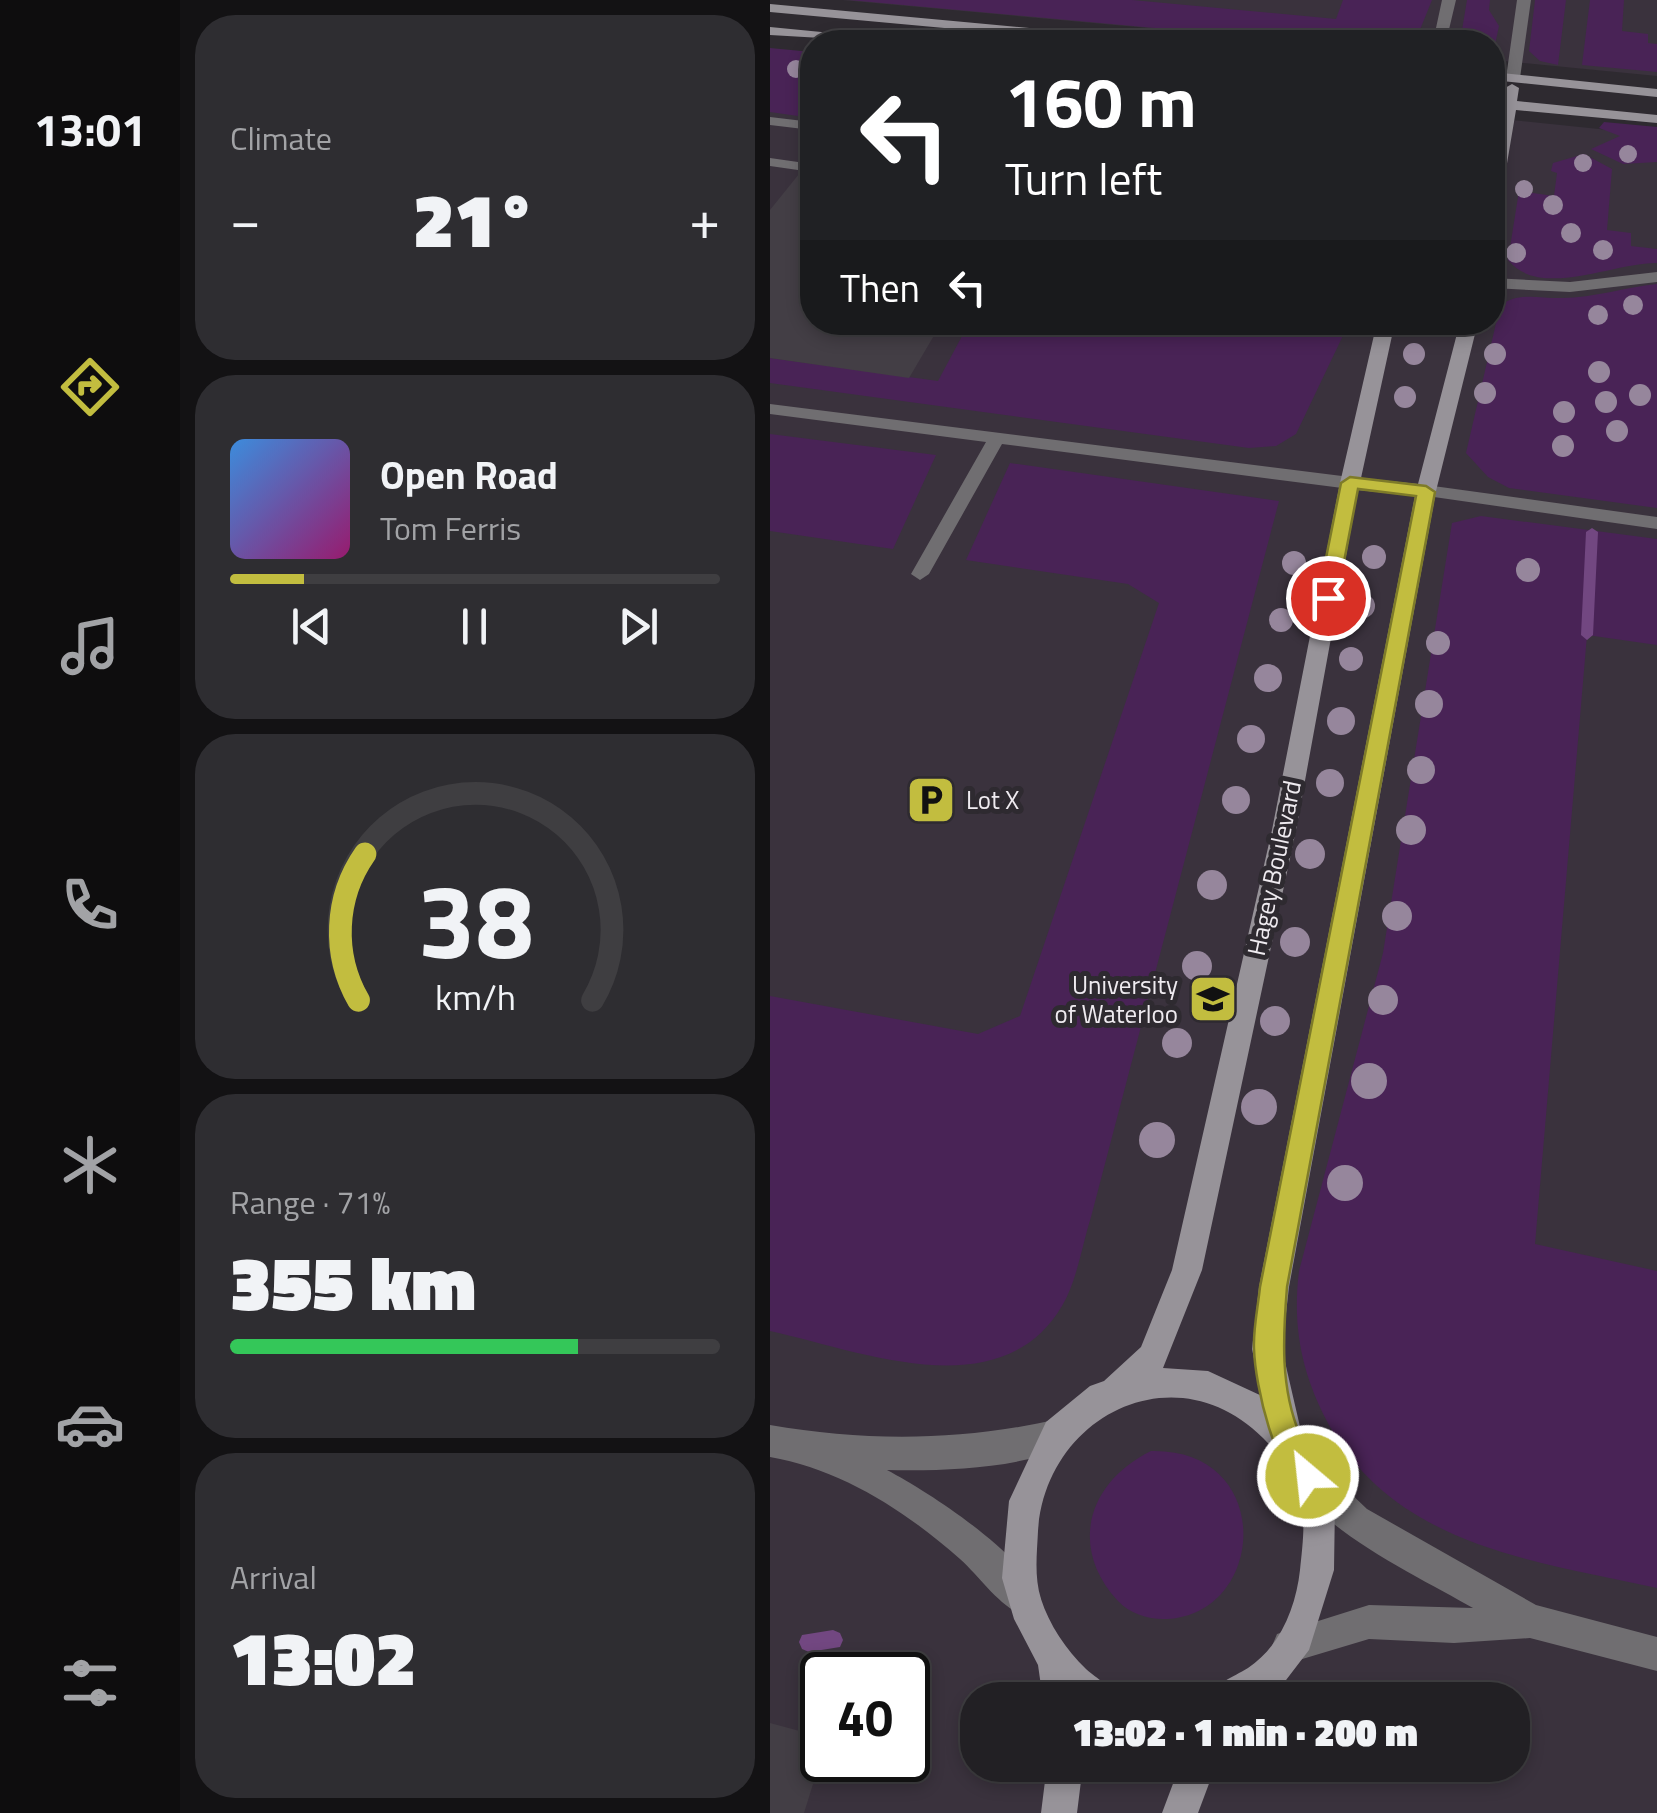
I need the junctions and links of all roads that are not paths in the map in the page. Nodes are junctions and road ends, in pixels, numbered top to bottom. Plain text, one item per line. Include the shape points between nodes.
1 (1449, 0) edge
2 (1524, 0) edge
3 (770, 8) edge
4 (1007, 30) edge
5 (1442, 30) edge
6 (770, 31) edge
7 (800, 34) edge
8 (1505, 77) edge
9 (1513, 78) junction
10 (1657, 93) edge
11 (1505, 104) edge
12 (1510, 104) junction
13 (1657, 118) edge
14 (770, 121) edge
15 (800, 125) edge
16 (1505, 132) edge
17 (770, 162) edge
18 (800, 166) edge
19 (1657, 276) edge
20 (1505, 283) edge
21 (1383, 335) edge
22 (1466, 335) edge
23 (770, 409) edge
24 (996, 439) junction
25 (1350, 483) junction
26 (1426, 492) junction
27 (1657, 522) edge
28 (920, 574) dead end
29 (1115, 1392) junction
30 (1060, 1436) junction
31 (1287, 1439) junction
32 (770, 1441) edge
33 (820, 1451) junction
34 (1308, 1476) junction
35 (1028, 1603) junction
36 (1530, 1622) junction
37 (1289, 1646) junction
38 (1657, 1654) edge
39 (1055, 1660) junction
40 (1058, 1682) edge
41 (1079, 1682) edge
42 (1256, 1682) edge
43 (1063, 1782) edge
44 (1192, 1782) edge
45 (1059, 1813) edge
46 (1180, 1813) edge

1 - 5 street
2 - 9 street
3 - 4 street
6 - 7 street
8 - 9 street
9 - 10 street
9 - 12 street
11 - 12 street
12 - 13 street
12 - 16 street
14 - 15 lane
17 - 18 lane
19 - 20 lane via 1558,288
21 - 25 street, Hagey Boulevard
22 - 26 street
23 - 24 lane
24 - 25 lane
24 - 28 lane
25 - 26 street
25 - 29 street, Hagey Boulevard via 1284,830 1187,1270 1152,1358
26 - 27 lane
26 - 31 street via 1274,1287 1268,1349
29 - 30 street
29 - 31 street via 1163,1379 1214,1386 1259,1409
30 - 33 street via 942,1455
30 - 35 street via 1027,1493 1018,1569
31 - 34 street
32 - 33 street
33 - 35 street via 924,1508
34 - 36 street via 1355,1522
34 - 37 street via 1323,1544 1309,1616
35 - 39 street
36 - 37 street via 1369,1622
36 - 38 street
37 - 42 street via 1272,1672
39 - 40 street
39 - 41 street
43 - 45 street
44 - 46 street

